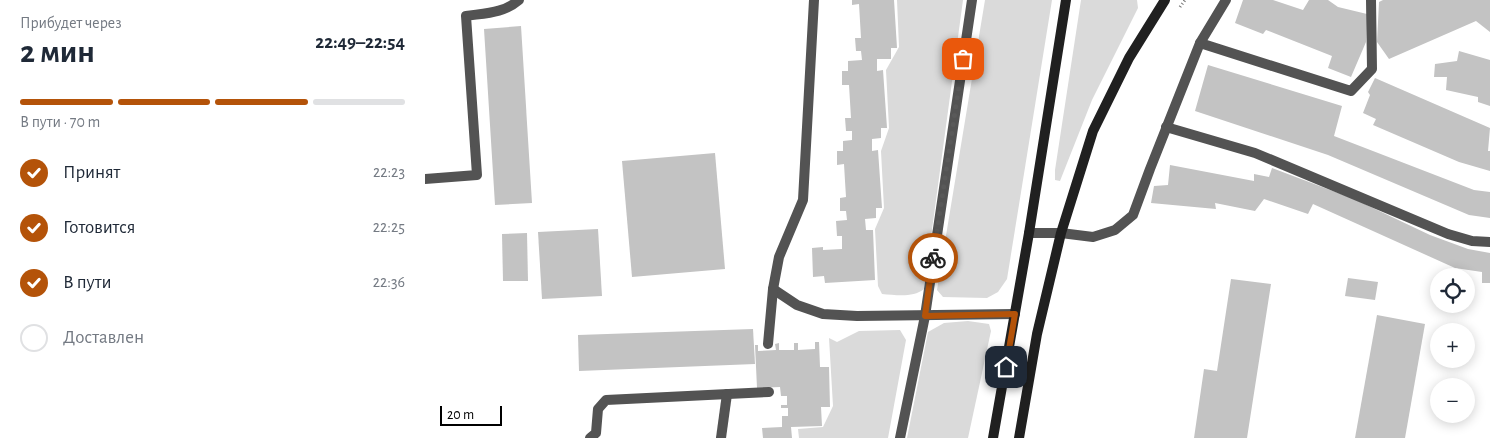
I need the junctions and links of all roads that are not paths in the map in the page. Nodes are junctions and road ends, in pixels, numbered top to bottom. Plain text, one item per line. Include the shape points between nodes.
1 (519, 0) edge
2 (814, 0) edge
3 (972, 0) edge
4 (1066, 0) edge
5 (1165, 0) edge
6 (1226, 0) edge
7 (1371, 0) edge
8 (1200, 43) junction
9 (1166, 127) junction
10 (425, 179) edge
11 (1061, 233) junction
12 (1029, 234) junction
13 (1490, 242) edge
14 (773, 289) junction
15 (1015, 314) junction
16 (925, 316) junction
17 (768, 344) dead end
18 (769, 392) dead end
19 (727, 394) junction
20 (590, 438) edge
21 (721, 438) edge
22 (900, 438) edge
23 (993, 438) edge
24 (1019, 438) edge

1 - 10 lane via 511,7 495,12 466,16 477,175
2 - 14 lane via 803,200 779,257
3 - 16 lane
4 - 12 main road
5 - 11 main road via 1129,58 1093,131
6 - 8 lane
7 - 8 lane via 1372,69 1351,91
8 - 9 lane
9 - 11 lane via 1133,215 1115,230 1093,237
9 - 13 lane via 1255,153 1447,234
11 - 12 lane
11 - 24 main road via 1037,334
12 - 15 main road
14 - 16 lane via 797,305 823,314
14 - 17 lane
15 - 16 lane
15 - 23 main road
16 - 22 lane
18 - 19 lane
19 - 20 lane via 606,400 598,409 596,433
19 - 21 lane

